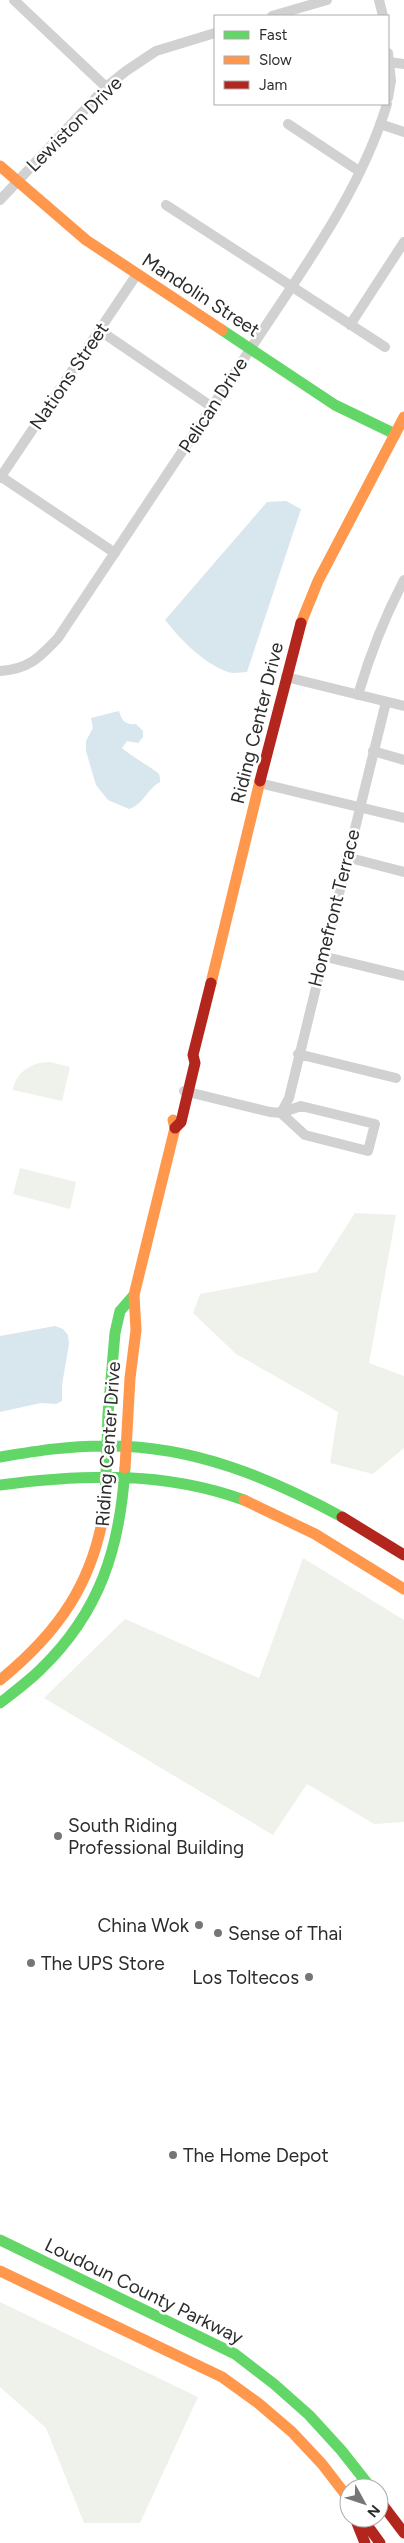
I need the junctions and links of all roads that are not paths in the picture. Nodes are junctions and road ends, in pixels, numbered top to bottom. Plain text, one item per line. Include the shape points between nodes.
1 (14, 0) edge
2 (327, 0) edge
3 (378, 0) edge
4 (275, 15) edge
5 (384, 15) edge
6 (214, 33) edge
7 (389, 57) edge
8 (404, 64) edge
9 (389, 65) edge
10 (106, 88) junction
11 (389, 92) edge
12 (386, 105) edge
13 (288, 124) dead end
14 (380, 124) junction
15 (404, 132) edge
16 (0, 166) edge
17 (359, 171) junction
18 (17, 182) junction
19 (0, 200) edge
20 (166, 205) dead end
21 (404, 242) edge
22 (137, 274) junction
23 (291, 287) junction
24 (350, 325) junction
25 (99, 330) junction
26 (385, 347) dead end
27 (250, 348) junction
28 (212, 407) junction
29 (404, 417) edge
30 (395, 434) junction
31 (0, 477) edge
32 (114, 553) junction
33 (404, 580) edge
34 (0, 671) edge
35 (286, 678) junction
36 (358, 696) junction
37 (386, 702) junction
38 (404, 706) edge
39 (373, 752) junction
40 (404, 760) edge
41 (259, 783) junction
42 (359, 808) junction
43 (404, 818) edge
44 (346, 857) junction
45 (404, 872) edge
46 (322, 956) junction
47 (404, 976) edge
48 (298, 1054) junction
49 (193, 1055) junction
50 (396, 1078) dead end
51 (186, 1091) junction
52 (281, 1113) junction
53 (175, 1128) junction
54 (134, 1295) junction
55 (107, 1446) junction
56 (127, 1446) junction
57 (0, 1457) edge
58 (106, 1476) junction
59 (126, 1476) junction
60 (0, 1485) edge
61 (404, 1555) edge
62 (404, 1589) edge
63 (0, 1680) edge
64 (0, 1703) edge
65 (0, 2240) edge
66 (0, 2271) edge
67 (363, 2478) edge
68 (339, 2486) edge
69 (389, 2513) edge
70 (359, 2528) edge
71 (369, 2528) edge
72 (404, 2533) edge
73 (365, 2543) edge
74 (380, 2543) edge

1 - 10 street
2 - 4 street
3 - 5 street
6 - 10 street, Lewiston Drive via 156,51
7 - 8 street
9 - 11 street
10 - 18 street, Lewiston Drive
12 - 14 street, Pelican Drive
13 - 17 street
14 - 15 street
14 - 17 street, Pelican Drive
16 - 18 main road, Mandolin Street
17 - 23 street, Pelican Drive via 318,246
18 - 19 street, Lewiston Drive
18 - 22 main road, Mandolin Street via 86,240
20 - 23 street
21 - 24 street
22 - 25 street, Nations Street
22 - 27 main road, Mandolin Street
23 - 24 street
23 - 27 street, Pelican Drive
24 - 26 street
25 - 28 street
25 - 31 street, Nations Street
27 - 28 street, Pelican Drive
27 - 30 main road, Mandolin Street via 335,405
28 - 32 street, Pelican Drive
29 - 30 main road, Riding Center Drive
30 - 35 main road, Riding Center Drive via 304,612
31 - 32 street
32 - 34 street, Pelican Drive via 58,638 39,659 18,670
33 - 36 street via 375,639
35 - 36 street
35 - 41 main road, Riding Center Drive
36 - 37 street
37 - 38 street
37 - 39 street, Homefront Terrace
39 - 40 street
39 - 42 street, Homefront Terrace
41 - 42 street
41 - 49 main road, Riding Center Drive
42 - 43 street
42 - 44 street, Homefront Terrace
44 - 45 street
44 - 46 street, Homefront Terrace
46 - 47 street
46 - 48 street, Homefront Terrace
48 - 50 street
48 - 52 street, Homefront Terrace via 289,1098
49 - 51 main road, Riding Center Drive via 195,1063
49 - 53 main road, Riding Center Drive via 187,1060 172,1119
51 - 52 street
51 - 53 main road, Riding Center Drive via 181,1122
52 - 52 street via 305,1135 368,1151 375,1124 301,1106
53 - 54 main road, Riding Center Drive
54 - 55 main road, Riding Center Drive via 122,1306 119,1318
54 - 56 main road, Riding Center Drive via 138,1312 130,1373
55 - 56 main road
55 - 57 main road via 50,1449
55 - 58 main road, Riding Center Drive
56 - 59 main road, Riding Center Drive
56 - 61 main road via 177,1452 255,1474 324,1506
58 - 59 main road
58 - 60 main road via 64,1476
58 - 63 main road, Riding Center Drive via 102,1525 81,1588 38,1648
59 - 62 main road via 196,1486 249,1502 335,1546
59 - 64 main road, Riding Center Drive via 119,1537 106,1578 93,1604 55,1656
65 - 67 main road, Loudoun County Parkway via 235,2354 309,2413
66 - 68 main road via 222,2377 252,2396 290,2429
69 - 72 main road
70 - 73 main road
71 - 74 main road

